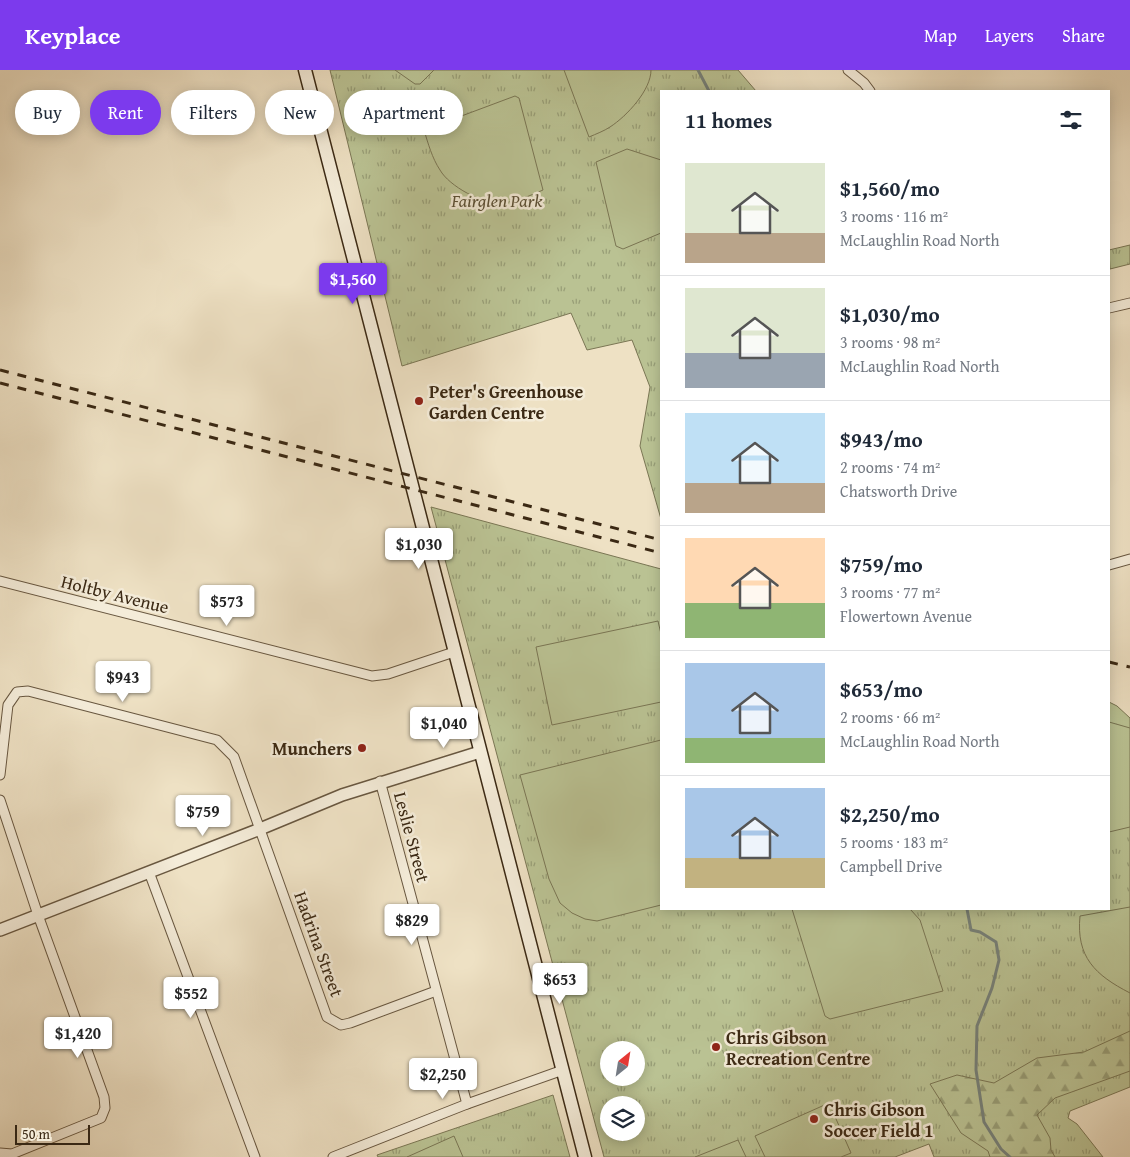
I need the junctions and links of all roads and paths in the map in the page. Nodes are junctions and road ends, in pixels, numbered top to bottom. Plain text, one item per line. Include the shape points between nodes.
1 (305, 70) edge
2 (848, 70) edge
3 (869, 90) edge
4 (1130, 303) edge
5 (1110, 308) edge
6 (1130, 559) edge
7 (1110, 565) edge
8 (0, 581) edge
9 (454, 652) junction
10 (480, 752) junction
11 (0, 774) edge
12 (380, 782) junction
13 (0, 800) edge
14 (260, 829) junction
15 (149, 872) junction
16 (38, 914) junction
17 (0, 930) edge
18 (436, 991) junction
19 (563, 1070) junction
20 (467, 1104) junction
21 (0, 1153) edge
22 (255, 1157) edge
23 (333, 1157) edge
24 (585, 1157) edge

1 - 9 main road
2 - 3 street
4 - 5 street
6 - 7 street
8 - 9 street, Holtby Avenue via 372,676 388,674
9 - 10 main road
10 - 12 street
10 - 19 main road
11 - 14 street, Hadrina Street via 8,705 17,692 28,691 217,740 234,757
12 - 14 street
12 - 18 street, Leslie Street
13 - 16 street
14 - 15 street
14 - 18 street, Hadrina Street via 327,1017 341,1025 350,1023
15 - 16 street
15 - 22 street
16 - 17 street
16 - 21 street via 104,1097 105,1108 100,1118 12,1154
18 - 20 street, Leslie Street
19 - 20 street
19 - 24 main road
20 - 23 street

